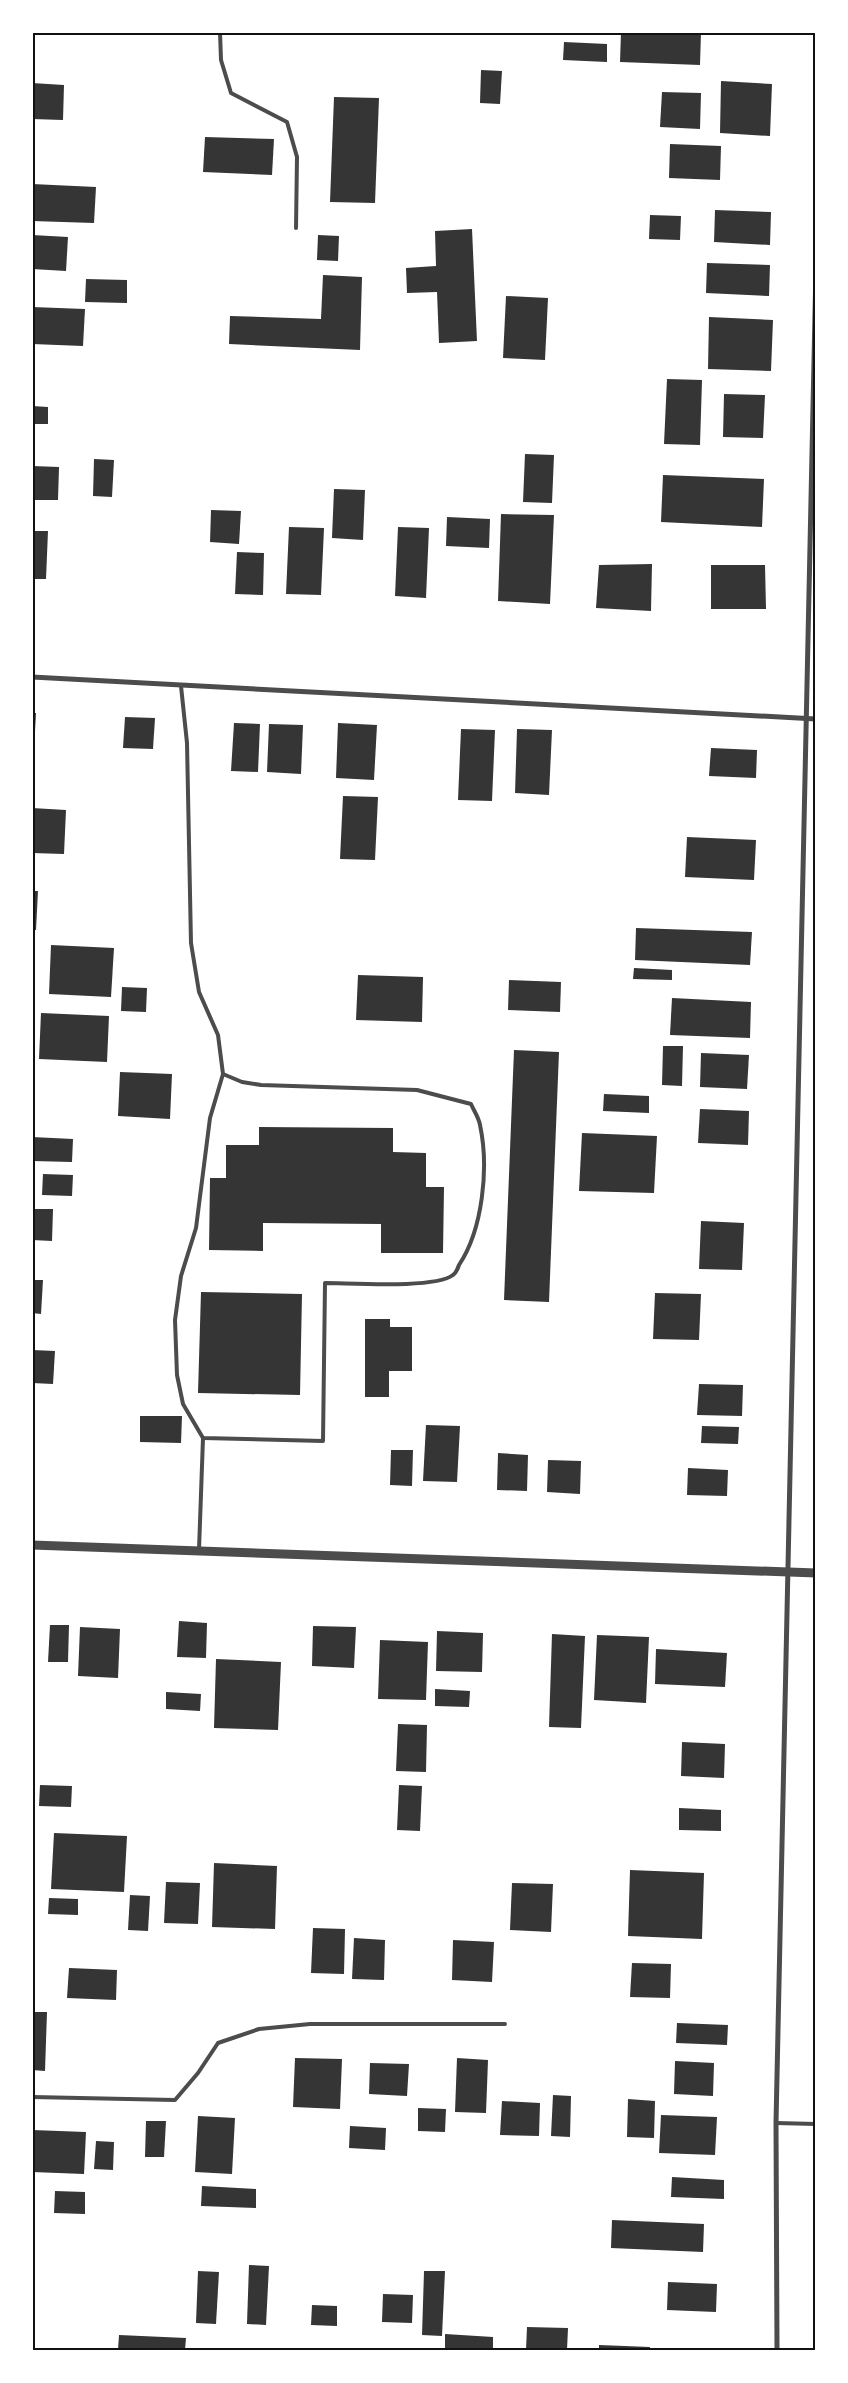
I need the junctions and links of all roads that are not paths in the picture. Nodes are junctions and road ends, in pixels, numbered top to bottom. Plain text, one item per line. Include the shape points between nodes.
1 (220, 32) edge
2 (296, 228) dead end
3 (816, 268) edge
4 (32, 677) edge
5 (181, 686) junction
6 (804, 719) junction
7 (816, 719) edge
8 (223, 1074) junction
9 (203, 1438) junction
10 (32, 1545) edge
11 (199, 1552) junction
12 (788, 1572) junction
13 (816, 1573) edge
14 (505, 2024) dead end
15 (32, 2097) edge
16 (776, 2123) junction
17 (816, 2124) edge
18 (778, 2350) edge

1 - 2 lane via 221,60 231,93 287,122 297,157
3 - 6 street
4 - 5 street
5 - 6 street
5 - 8 lane via 186,743 191,944 199,992 218,1035
6 - 7 street
6 - 12 street
8 - 9 lane via 210,1118 196,1228 181,1276 175,1320 177,1375 183,1404
8 - 9 lane via 261,1085 417,1090 471,1104 480,1123 482,1177 480,1209 468,1251 453,1275 410,1283 325,1283 323,1441
9 - 11 lane
10 - 11 street
11 - 12 street
12 - 13 street
12 - 16 street
14 - 15 lane via 310,2024 259,2029 218,2043 175,2100
16 - 17 lane
16 - 18 street

